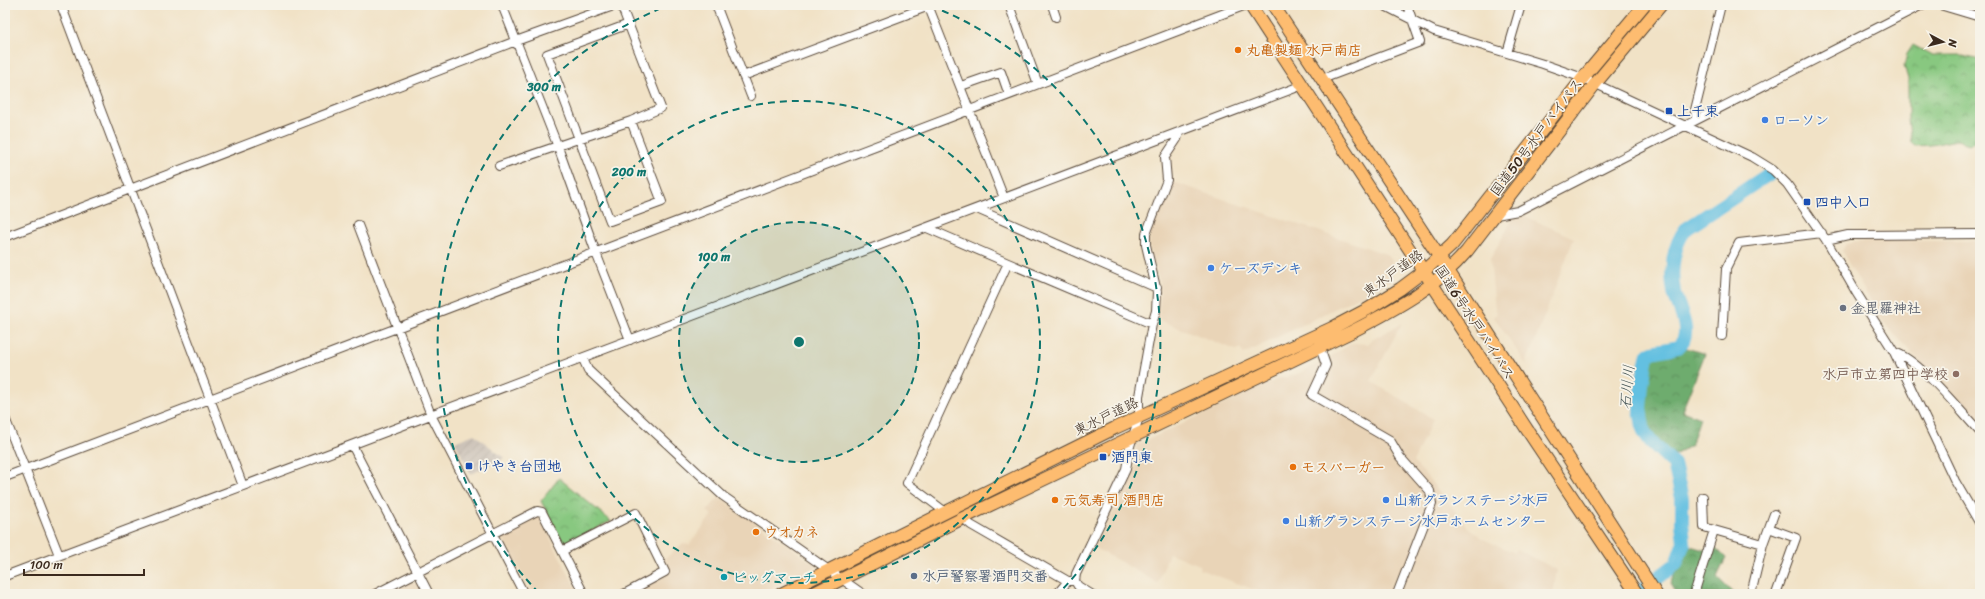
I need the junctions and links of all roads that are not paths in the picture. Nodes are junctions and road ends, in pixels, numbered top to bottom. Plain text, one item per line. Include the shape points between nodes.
1 (61, 5) edge
2 (502, 5) edge
3 (616, 5) edge
4 (621, 5) edge
5 (716, 5) edge
6 (1009, 5) edge
7 (1052, 5) edge
8 (1246, 5) edge
9 (1250, 5) edge
10 (1273, 5) edge
11 (1384, 5) edge
12 (1407, 5) edge
13 (1521, 5) edge
14 (1644, 5) edge
15 (1661, 5) edge
16 (1721, 5) edge
17 (1922, 5) edge
18 (1940, 5) edge
19 (928, 6) edge
20 (1056, 17) dead end
21 (1980, 17) edge
22 (1413, 20) junction
23 (629, 24) junction
24 (516, 41) junction
25 (1507, 53) junction
26 (743, 76) junction
27 (1583, 78) junction
28 (1322, 79) junction
29 (1038, 84) junction
30 (1595, 84) junction
31 (1303, 85) junction
32 (961, 86) junction
33 (1009, 95) junction
34 (750, 96) dead end
35 (970, 110) junction
36 (1696, 118) junction
37 (631, 121) junction
38 (1682, 126) junction
39 (1179, 133) junction
40 (580, 138) junction
41 (558, 146) junction
42 (500, 166) dead end
43 (132, 189) junction
44 (1004, 198) junction
45 (977, 209) junction
46 (1496, 215) junction
47 (358, 225) dead end
48 (927, 228) junction
49 (1980, 234) edge
50 (1824, 237) junction
51 (5, 238) edge
52 (596, 253) junction
53 (1440, 258) junction
54 (1008, 262) junction
55 (1424, 271) junction
56 (1449, 271) junction
57 (1433, 284) junction
58 (1157, 288) junction
59 (1152, 324) junction
60 (397, 328) junction
61 (1722, 336) dead end
62 (630, 340) junction
63 (1320, 348) junction
64 (1894, 352) junction
65 (583, 359) junction
66 (211, 400) junction
67 (431, 415) junction
68 (1139, 416) junction
69 (5, 418) edge
70 (1980, 432) edge
71 (1134, 435) junction
72 (352, 445) junction
73 (25, 469) junction
74 (5, 477) edge
75 (243, 486) junction
76 (1703, 496) dead end
77 (944, 511) junction
78 (1774, 514) dead end
79 (963, 518) junction
80 (1980, 524) edge
81 (1769, 528) junction
82 (1714, 530) junction
83 (493, 534) junction
84 (1763, 544) junction
85 (562, 551) junction
86 (59, 554) junction
87 (829, 570) junction
88 (418, 572) junction
89 (5, 576) edge
90 (842, 578) junction
91 (1073, 579) junction
92 (1633, 589) edge
93 (1656, 593) edge
94 (376, 594) edge
95 (429, 594) edge
96 (524, 594) edge
97 (584, 594) edge
98 (624, 594) edge
99 (781, 594) edge
100 (812, 594) edge
101 (863, 594) edge
102 (1057, 594) edge
103 (1091, 594) edge
104 (1397, 594) edge
105 (1694, 594) edge
106 (1752, 594) edge
107 (1776, 594) edge

1 - 43 street
2 - 24 street
3 - 24 street
4 - 23 street
5 - 26 street
6 - 29 street
7 - 20 street
8 - 29 street
9 - 31 highway, 国道6号水戸バイパス
10 - 28 highway, 国道6号水戸バイパス
11 - 22 street
12 - 22 street
13 - 25 street
14 - 27 highway, 国道50号水戸バイパス
15 - 30 highway, 国道50号水戸バイパス
16 - 36 street via 1695,110
17 - 36 street
18 - 21 street
19 - 26 street
19 - 32 street
22 - 25 street via 1453,38
22 - 28 street via 1420,42
23 - 37 street via 661,108
23 - 40 street via 547,54
24 - 41 street
24 - 43 street
25 - 27 street
26 - 34 street
27 - 30 street
27 - 53 highway, 国道50号水戸バイパス via 1497,190
28 - 53 highway, 国道6号水戸バイパス
29 - 33 street
30 - 38 street
30 - 46 highway, 国道50号水戸バイパス
31 - 39 street
31 - 55 highway, 国道6号水戸バイパス
32 - 33 street via 1001,72
32 - 35 street
33 - 35 street
35 - 44 street
35 - 52 street
36 - 38 street
37 - 40 street
37 - 40 street via 662,202 610,221
38 - 46 street via 1518,211
38 - 50 street via 1752,156 1774,170 1787,184
39 - 44 street
39 - 58 street via 1165,157 1167,180 1146,234 1146,245
40 - 41 street
41 - 42 street
41 - 52 street
43 - 51 street
43 - 66 street
44 - 45 street
45 - 48 street
45 - 58 street
46 - 56 highway, 国道50号水戸バイパス
47 - 60 street
48 - 54 street
48 - 62 street
49 - 50 street
50 - 61 street via 1739,243 1726,269
50 - 64 street
52 - 60 street
52 - 62 street
53 - 55 highway, 東水戸道路
53 - 56 highway, 国道6号水戸バイパス
54 - 59 street
54 - 77 street via 907,483
55 - 57 highway, 国道6号水戸バイパス
55 - 68 highway, 東水戸道路 via 1394,294 1349,320
56 - 57 highway, 国道50号水戸バイパス
56 - 93 highway, 国道6号水戸バイパス
57 - 63 highway, 東水戸道路 via 1373,321
57 - 92 highway, 国道6号水戸バイパス
58 - 59 street via 1156,312
59 - 68 street via 1139,396
60 - 66 street
60 - 67 street
62 - 65 street
63 - 71 highway, 東水戸道路
63 - 104 street via 1326,365 1312,395 1390,440 1400,457 1430,491 1432,504
64 - 70 street via 1904,355 1926,375
64 - 80 street via 1954,481
65 - 67 street
65 - 87 street via 588,370 723,496
66 - 73 street
66 - 75 street
67 - 72 street
67 - 83 street
68 - 71 street
68 - 77 highway, 東水戸道路
69 - 73 street
71 - 79 highway, 東水戸道路
71 - 91 street via 1126,469
72 - 75 street
72 - 88 street
73 - 74 street
73 - 86 street
75 - 86 street
76 - 82 street via 1704,527
77 - 87 highway, 東水戸道路
78 - 81 street
79 - 90 highway, 東水戸道路
79 - 91 street via 971,526
81 - 84 street
81 - 107 street via 1796,538
82 - 84 street
82 - 105 street
83 - 85 street via 537,511 542,512
83 - 88 street
83 - 96 street
84 - 106 street
85 - 97 street
85 - 98 street via 636,513 665,572
86 - 89 street
87 - 90 street
87 - 99 highway, 東水戸道路
88 - 94 street
88 - 95 street
90 - 100 highway, 東水戸道路
90 - 101 street
91 - 102 street
91 - 103 street via 1078,586

